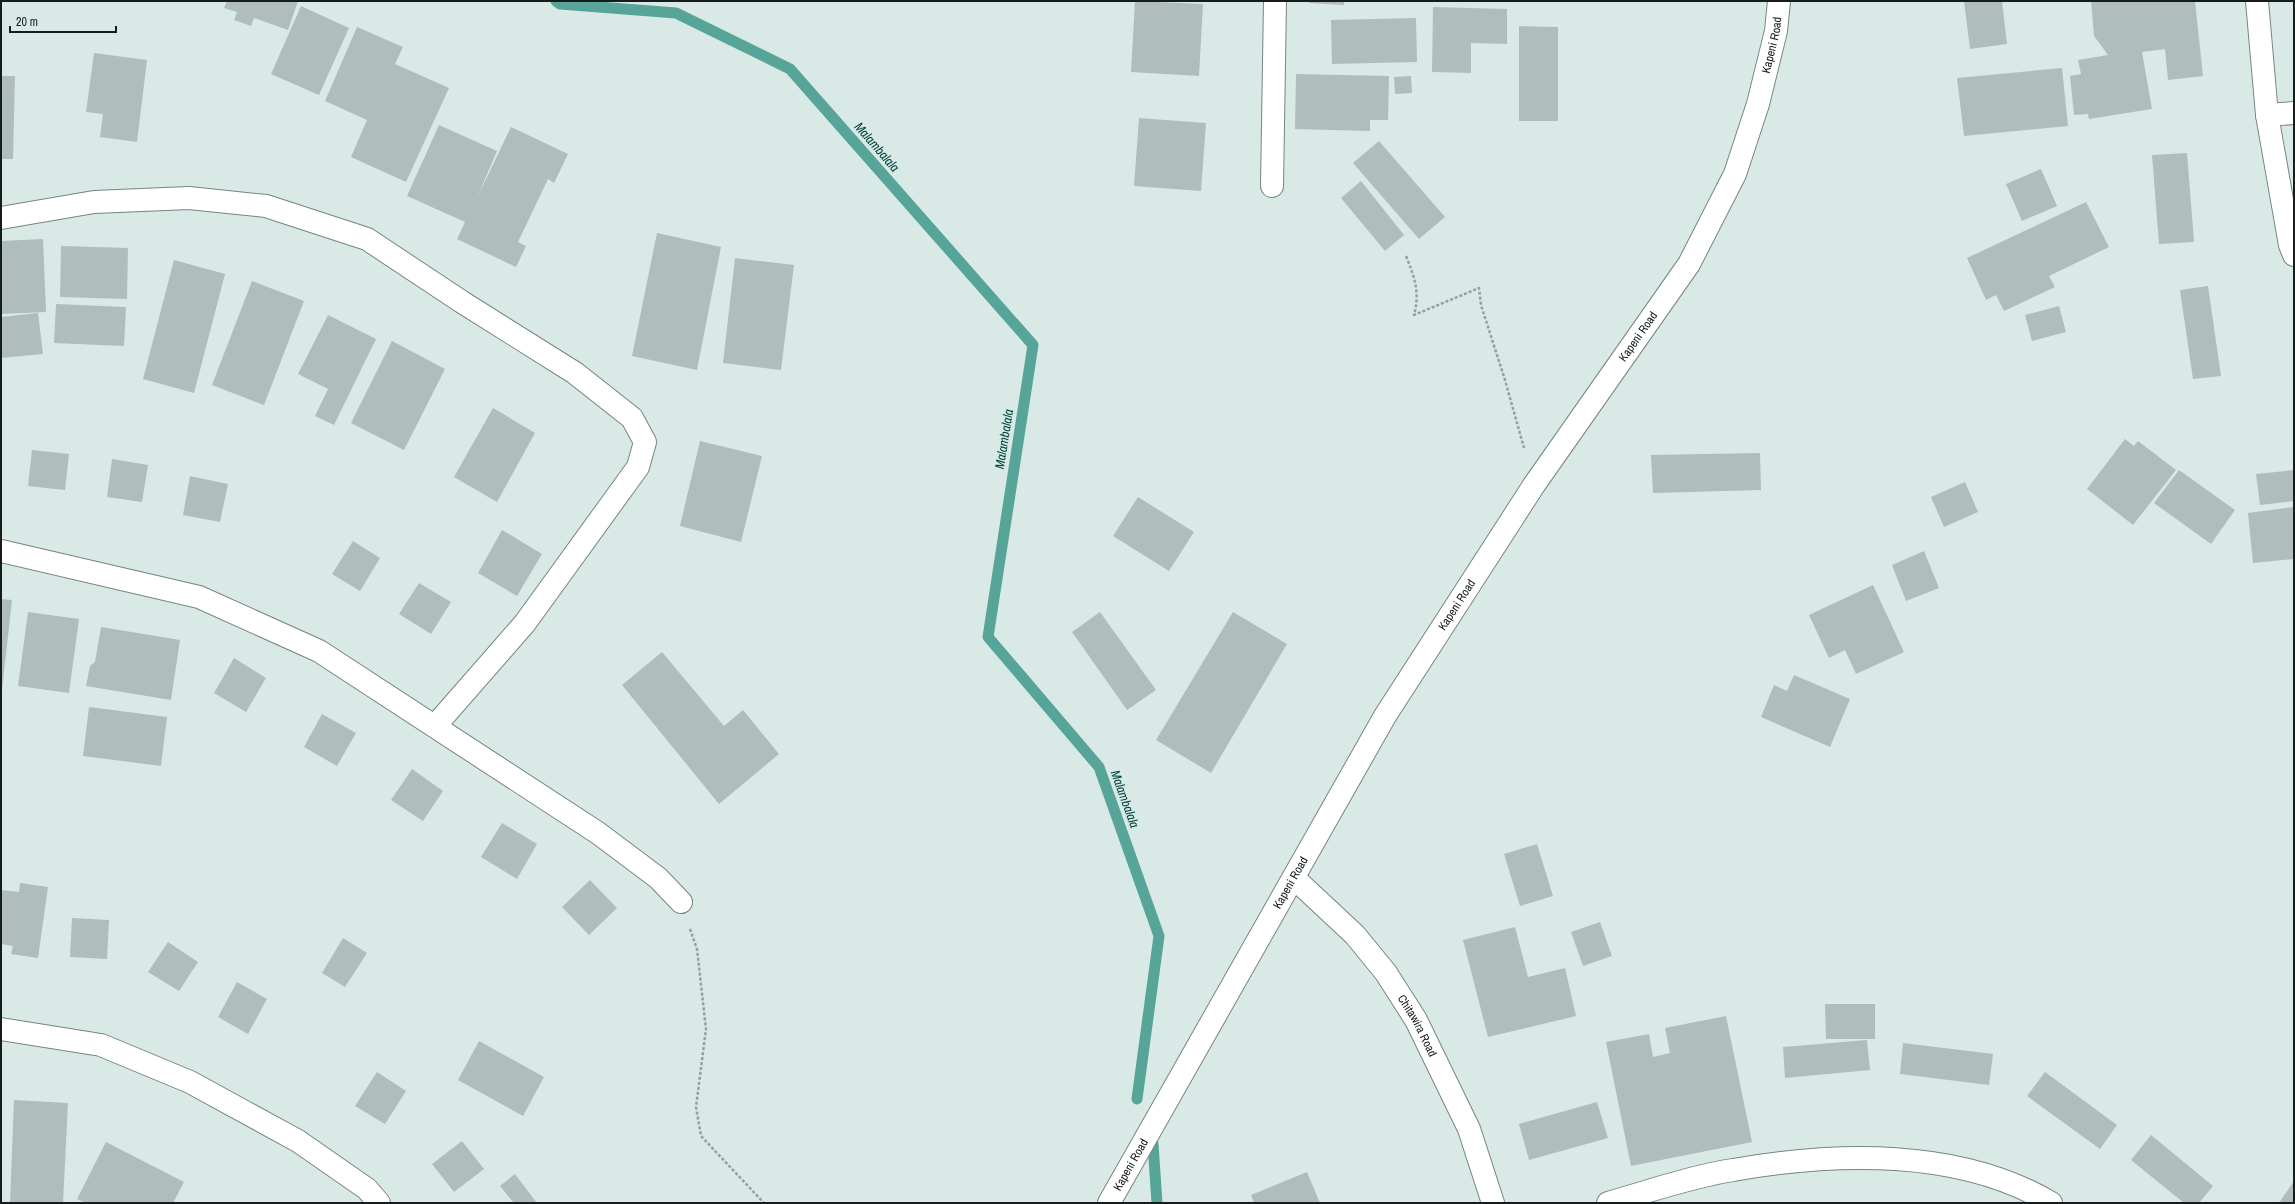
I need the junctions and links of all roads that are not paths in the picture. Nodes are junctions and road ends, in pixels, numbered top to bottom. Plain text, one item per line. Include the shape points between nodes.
1 (1275, 1) edge
2 (1779, 1) edge
3 (2257, 1) edge
4 (2294, 113) edge
5 (2267, 115) junction
6 (1272, 186) dead end
7 (1, 218) edge
8 (2294, 255) edge
9 (1, 551) edge
10 (436, 726) junction
11 (1294, 878) junction
12 (681, 902) road end
13 (1, 1029) edge
14 (379, 1203) edge
15 (1109, 1203) edge
16 (1493, 1203) edge
17 (1608, 1203) edge
18 (2050, 1203) edge

1 - 6 street
2 - 11 street, Kapeni Road via 1776,31 1758,104 1735,174 1689,264 1534,485 1385,716
3 - 5 street
4 - 5 street
5 - 8 street
7 - 10 street via 94,202 189,198 273,208 367,239 575,373 632,418 645,442 638,467 525,622
9 - 10 street via 199,597 319,651
10 - 12 street via 598,833 658,878
11 - 15 street, Kapeni Road
11 - 16 street, Chitawira Road via 1355,935 1386,973 1416,1020 1469,1129
13 - 14 street via 101,1045 190,1082 298,1141 367,1189
17 - 18 street via 1732,1170 1828,1157 1941,1163 2027,1189

